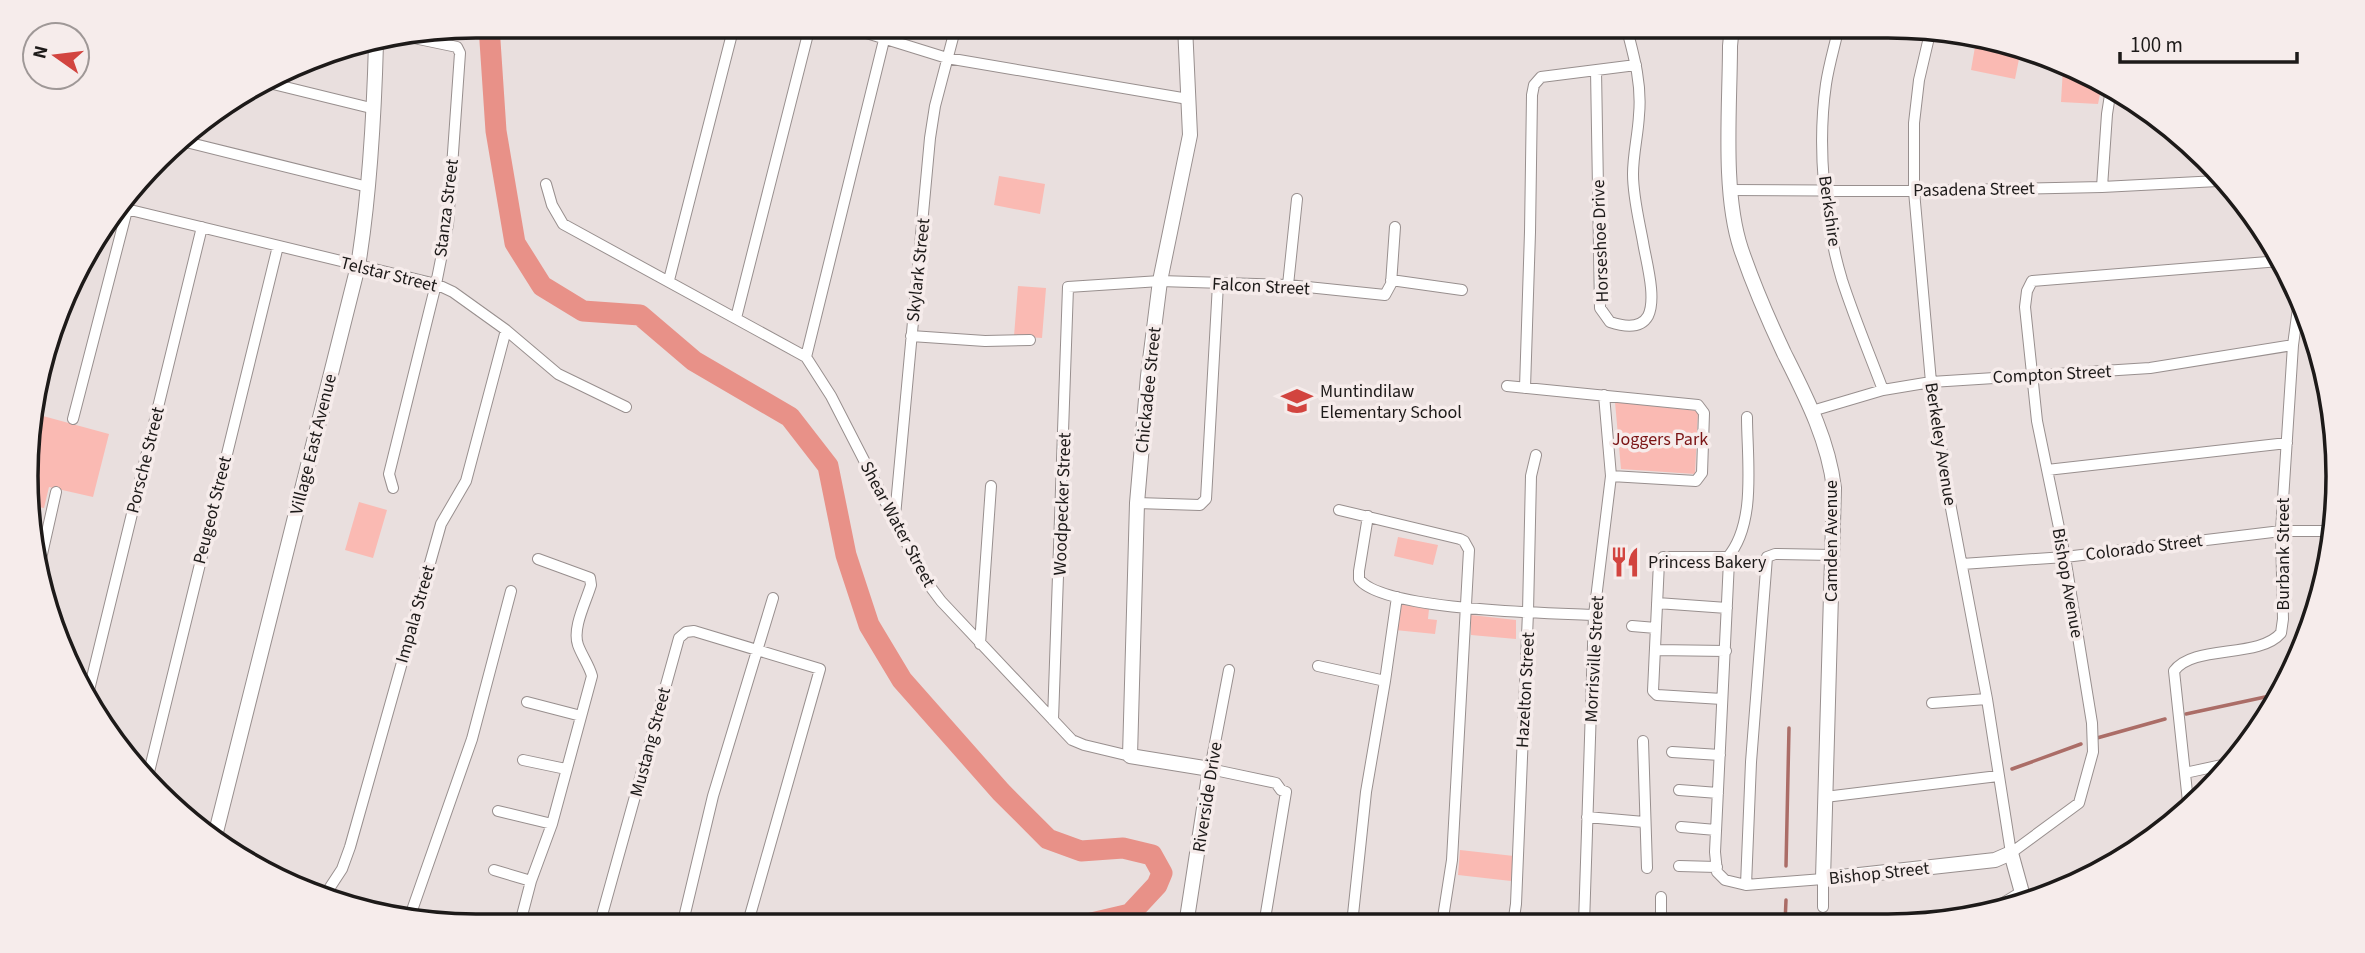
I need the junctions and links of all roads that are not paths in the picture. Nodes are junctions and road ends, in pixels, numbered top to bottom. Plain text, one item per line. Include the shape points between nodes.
1 (731, 38) edge
2 (807, 38) edge
3 (878, 38) edge
4 (953, 38) edge
5 (1185, 38) edge
6 (1629, 38) edge
7 (1731, 38) edge
8 (1836, 38) edge
9 (884, 40) junction
10 (1928, 40) edge
11 (428, 41) edge
12 (376, 50) edge
13 (947, 58) junction
14 (1636, 65) junction
15 (1596, 70) junction
16 (280, 86) edge
17 (2110, 98) edge
18 (1188, 99) junction
19 (374, 109) junction
20 (192, 144) edge
21 (2209, 178) edge
22 (546, 184) dead end
23 (368, 187) junction
24 (2102, 187) junction
25 (1730, 190) junction
26 (1824, 190) junction
27 (1914, 191) junction
28 (1297, 199) dead end
29 (129, 210) edge
30 (123, 219) edge
31 (201, 227) junction
32 (1395, 227) dead end
33 (278, 246) junction
34 (2270, 262) edge
35 (358, 266) junction
36 (668, 280) junction
37 (1391, 280) junction
38 (1160, 281) junction
39 (436, 284) junction
40 (1218, 284) junction
41 (1288, 285) junction
42 (1068, 287) joint
43 (1462, 290) dead end
44 (736, 318) junction
45 (2297, 319) edge
46 (506, 330) junction
47 (911, 336) junction
48 (1030, 341) dead end
49 (2293, 345) junction
50 (806, 357) junction
51 (2031, 375) junction
52 (1931, 382) junction
53 (1507, 386) dead end
54 (1525, 388) junction
55 (1883, 390) junction
56 (1604, 395) junction
57 (626, 407) dead end
58 (1812, 411) junction
59 (1747, 417) dead end
60 (73, 419) dead end
61 (2287, 443) junction
62 (1536, 456) dead end
63 (2047, 470) junction
64 (1611, 476) junction
65 (991, 486) dead end
66 (393, 488) dead end
67 (56, 492) dead end
68 (1137, 503) junction
69 (1339, 510) dead end
70 (1368, 516) junction
71 (895, 517) junction
72 (2281, 531) junction
73 (2323, 531) edge
74 (44, 545) edge
75 (1833, 555) junction
76 (2065, 557) junction
77 (1727, 558) junction
78 (538, 559) dead end
79 (1962, 564) junction
80 (511, 591) dead end
81 (1397, 597) junction
82 (773, 598) dead end
83 (1657, 603) junction
84 (1727, 608) junction
85 (1466, 609) junction
86 (1528, 612) junction
87 (1594, 615) junction
88 (1632, 626) dead end
89 (1656, 628) junction
90 (980, 645) junction
91 (757, 650) junction
92 (1655, 650) junction
93 (1726, 651) junction
94 (1318, 666) dead end
95 (1229, 670) dead end
96 (1385, 681) junction
97 (91, 683) edge
98 (1722, 699) junction
99 (1987, 699) junction
100 (527, 702) dead end
101 (1932, 703) dead end
102 (581, 716) junction
103 (1053, 720) junction
104 (1643, 741) dead end
105 (1672, 752) dead end
106 (1720, 755) junction
107 (1130, 756) junction
108 (523, 760) dead end
109 (2217, 766) edge
110 (150, 768) edge
111 (566, 769) junction
112 (1210, 769) junction
113 (2185, 773) junction
114 (1998, 776) junction
115 (1679, 790) dead end
116 (1718, 793) junction
117 (2187, 796) edge
118 (1825, 797) junction
119 (498, 811) dead end
120 (1587, 817) junction
121 (1644, 821) junction
122 (552, 824) junction
123 (1681, 827) dead end
124 (217, 829) edge
125 (1716, 830) junction
126 (2011, 853) junction
127 (1679, 866) dead end
128 (1717, 867) junction
129 (1647, 868) dead end
130 (494, 870) dead end
131 (1823, 879) junction
132 (531, 881) junction
133 (1746, 885) junction
134 (329, 888) edge
135 (2022, 893) edge
136 (1661, 897) dead end
137 (1823, 907) dead end
138 (412, 910) edge
139 (522, 914) edge
140 (602, 914) edge
141 (685, 914) edge
142 (750, 914) edge
143 (1188, 914) edge
144 (1266, 914) edge
145 (1353, 914) edge
146 (1444, 914) edge
147 (1514, 914) edge
148 (1584, 914) edge
149 (1661, 914) edge

1 - 36 street
2 - 44 street
3 - 9 street
4 - 13 street, Skylark Street
5 - 18 street, Chickadee Street
6 - 14 street, Horseshoe Drive
7 - 25 street, Camden Avenue
8 - 26 street, Berkshire via 1826,85
9 - 13 street
9 - 50 street
10 - 27 street, Berkeley Avenue via 1919,80
11 - 39 street, Stanza Street via 459,48 460,53 448,225
12 - 19 street, Village East Avenue
13 - 18 street
13 - 47 street, Skylark Street via 930,138
14 - 15 street
14 - 15 street, Horseshoe Drive via 1640,114 1633,189 1651,293 1648,316 1635,326 1610,322 1600,308
15 - 54 street via 1541,78 1532,95
16 - 19 street
17 - 24 street
18 - 38 street, Chickadee Street via 1187,155
19 - 23 street, Village East Avenue
20 - 23 street
21 - 24 street, Pasadena Street
22 - 36 street, Shear Water Street via 563,224
23 - 35 street, Village East Avenue
24 - 27 street, Pasadena Street
25 - 26 street, Pasadena Street
25 - 58 street, Camden Avenue via 1740,247
26 - 27 street, Pasadena Street
26 - 55 street, Berkshire via 1843,280
27 - 52 street, Berkeley Avenue
28 - 41 street
29 - 31 street, Telstar Street
30 - 60 street
31 - 33 street, Telstar Street
31 - 97 street, Porsche Street
32 - 37 street
33 - 35 street, Telstar Street
33 - 110 street, Peugeot Street
34 - 51 street, Bishop Avenue via 2032,281 2025,307
35 - 39 street, Telstar Street
35 - 124 street, Village East Avenue
36 - 44 street, Shear Water Street
37 - 41 street, Falcon Street via 1381,296
37 - 43 street
38 - 40 street, Falcon Street
38 - 42 street, Falcon Street
38 - 68 street, Chickadee Street
39 - 46 street, Telstar Street
39 - 66 street, Stanza Street via 389,474
40 - 41 street, Falcon Street
40 - 68 street via 1206,499 1199,505
42 - 103 street, Woodpecker Street
44 - 50 street, Shear Water Street
45 - 49 street, Burbank Street
46 - 57 street, Telstar Street via 558,374
46 - 134 street, Impala Street via 466,481 441,524 350,847
47 - 48 street
47 - 71 street, Skylark Street
49 - 51 street, Compton Street via 2150,368
49 - 61 street, Burbank Street
50 - 71 street, Shear Water Street
51 - 52 street, Compton Street
51 - 63 street, Bishop Avenue
52 - 55 street, Compton Street
52 - 79 street, Berkeley Avenue
53 - 54 street
54 - 56 street
55 - 58 street, Compton Street
56 - 64 street, Morrisville Street
56 - 64 street via 1698,405 1704,413 1702,473 1696,481
58 - 75 street, Camden Avenue via 1831,470
59 - 77 street via 1747,509 1742,534
61 - 63 street
61 - 72 street, Burbank Street
62 - 86 street, Hazelton Street via 1531,476
63 - 76 street, Bishop Avenue
64 - 87 street, Morrisville Street
65 - 90 street
67 - 74 street
68 - 107 street, Chickadee Street
69 - 70 street
70 - 81 street via 1359,579 1368,588
70 - 85 street via 1464,541 1469,550
71 - 90 street, Shear Water Street via 926,581
72 - 73 street, Colorado Street
72 - 76 street, Colorado Street
72 - 113 street, Burbank Street via 2281,633 2269,643 2185,660 2174,671
75 - 118 street, Camden Avenue
75 - 133 street via 1767,557
76 - 79 street, Colorado Street
76 - 126 street, Bishop Avenue via 2094,751 2079,803
77 - 83 street via 1661,558
77 - 84 street
78 - 102 street via 590,578 577,632 577,643 592,676
79 - 99 street, Berkeley Avenue
80 - 138 street via 472,739
81 - 85 street
81 - 96 street
82 - 91 street
83 - 84 street
83 - 89 street
84 - 93 street
85 - 86 street
85 - 146 street via 1452,860
86 - 87 street
86 - 147 street, Hazelton Street
87 - 120 street, Morrisville Street
88 - 89 street
89 - 92 street
90 - 103 street, Shear Water Street
91 - 140 street, Mustang Street via 694,631 674,635
91 - 141 street via 713,796
91 - 142 street, Mustang Street via 820,669
92 - 93 street
92 - 98 street via 1654,693
93 - 98 street
94 - 96 street
95 - 112 street, Riverside Drive
96 - 145 street via 1366,792
98 - 106 street
99 - 101 street
99 - 114 street, Berkeley Avenue
100 - 102 street
102 - 111 street
103 - 107 street, Shear Water Street via 1072,740
104 - 121 street
105 - 106 street
106 - 116 street
107 - 112 street, Shear Water Street
108 - 111 street
109 - 113 street
111 - 122 street
112 - 143 street, Riverside Drive
112 - 144 street, Shear Water Street via 1276,783 1286,792
113 - 117 street, Burbank Street
114 - 118 street
114 - 126 street, Berkeley Avenue
115 - 116 street
116 - 125 street
118 - 131 street, Camden Avenue
119 - 122 street
120 - 121 street
120 - 148 street, Morrisville Street
121 - 129 street
122 - 132 street
123 - 125 street
125 - 128 street
126 - 131 street, Bishop Street via 1995,860
126 - 135 street
127 - 128 street
128 - 133 street via 1725,880
130 - 132 street
131 - 133 street, Bishop Street
131 - 137 street, Camden Avenue
132 - 139 street
136 - 149 street

